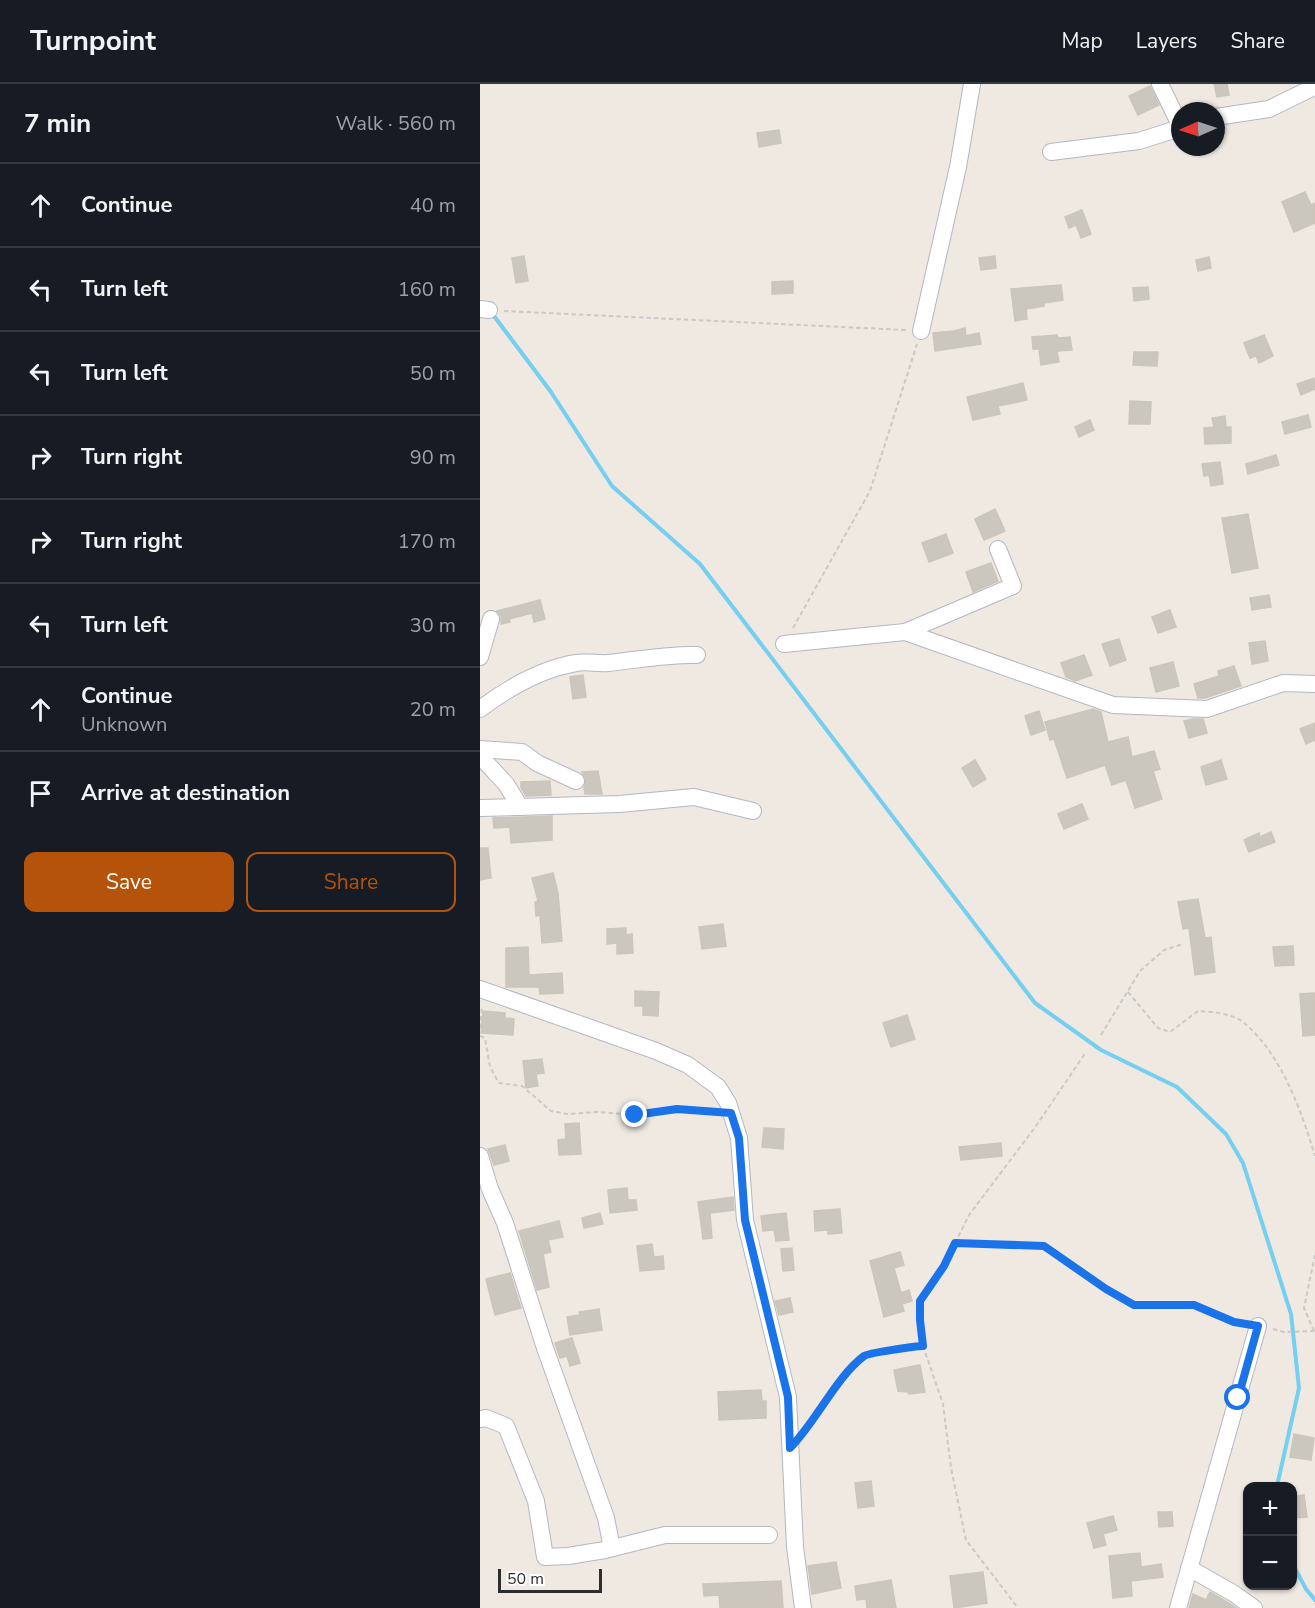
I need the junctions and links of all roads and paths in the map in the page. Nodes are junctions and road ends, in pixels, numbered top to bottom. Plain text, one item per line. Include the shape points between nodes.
1 (972, 84) edge
2 (1160, 84) edge
3 (1312, 89) edge
4 (1171, 107) edge
5 (1225, 116) edge
6 (1171, 129) edge
7 (1051, 152) dead end
8 (484, 309) edge
9 (921, 331) junction
10 (998, 549) dead end
11 (491, 619) dead end
12 (905, 632) junction
13 (784, 644) joint
14 (697, 655) dead end
15 (480, 657) edge
16 (1315, 684) edge
17 (480, 710) edge
18 (480, 749) edge
19 (480, 756) edge
20 (576, 781) dead end
21 (520, 807) junction
22 (480, 808) edge
23 (753, 811) dead end
24 (1183, 944) dead end
25 (482, 990) edge
26 (1128, 992) junction
27 (480, 1028) edge
28 (1101, 1035) dead end
29 (480, 1036) edge
30 (1086, 1052) dead end
31 (731, 1113) junction
32 (480, 1156) edge
33 (1315, 1156) edge
34 (955, 1243) junction
35 (1315, 1255) edge
36 (1258, 1326) joint
37 (1315, 1331) edge
38 (1284, 1332) dead end
39 (923, 1346) junction
40 (480, 1419) edge
41 (790, 1448) junction
42 (769, 1535) dead end
43 (612, 1548) junction
44 (1188, 1568) junction
45 (803, 1608) edge
46 (1018, 1608) edge
47 (1178, 1608) edge
48 (1254, 1608) edge

1 - 9 street via 958,167
2 - 4 street
3 - 5 street via 1269,109
6 - 7 street via 1139,141
8 - 9 path
9 - 13 path via 870,491
10 - 12 street via 1013,585
11 - 15 street
12 - 13 street
12 - 16 street via 1113,705 1207,709 1283,683
14 - 17 street via 576,663 504,691
18 - 20 street via 522,752
19 - 21 street via 506,784
21 - 22 street
21 - 23 street via 694,797
24 - 26 path via 1164,950 1140,971
25 - 27 path
25 - 31 street via 688,1065 718,1087
26 - 28 path
26 - 33 path via 1158,1028 1170,1032 1198,1011 1216,1012 1241,1021 1271,1052 1302,1115
29 - 31 path via 485,1038 490,1067 499,1083 522,1086 551,1111 635,1115 677,1109
30 - 34 path via 969,1215
31 - 41 street via 739,1138 745,1220 788,1397
32 - 43 street via 606,1518
34 - 36 path via 1044,1246 1134,1305 1194,1305 1234,1322
34 - 39 path via 920,1301
35 - 37 path via 1304,1308
36 - 44 street
37 - 38 path
39 - 41 path via 866,1355
39 - 46 path via 943,1404 966,1540
40 - 43 street via 507,1426 536,1501 545,1557
41 - 45 street
42 - 43 street via 665,1535
44 - 47 street
44 - 48 street

